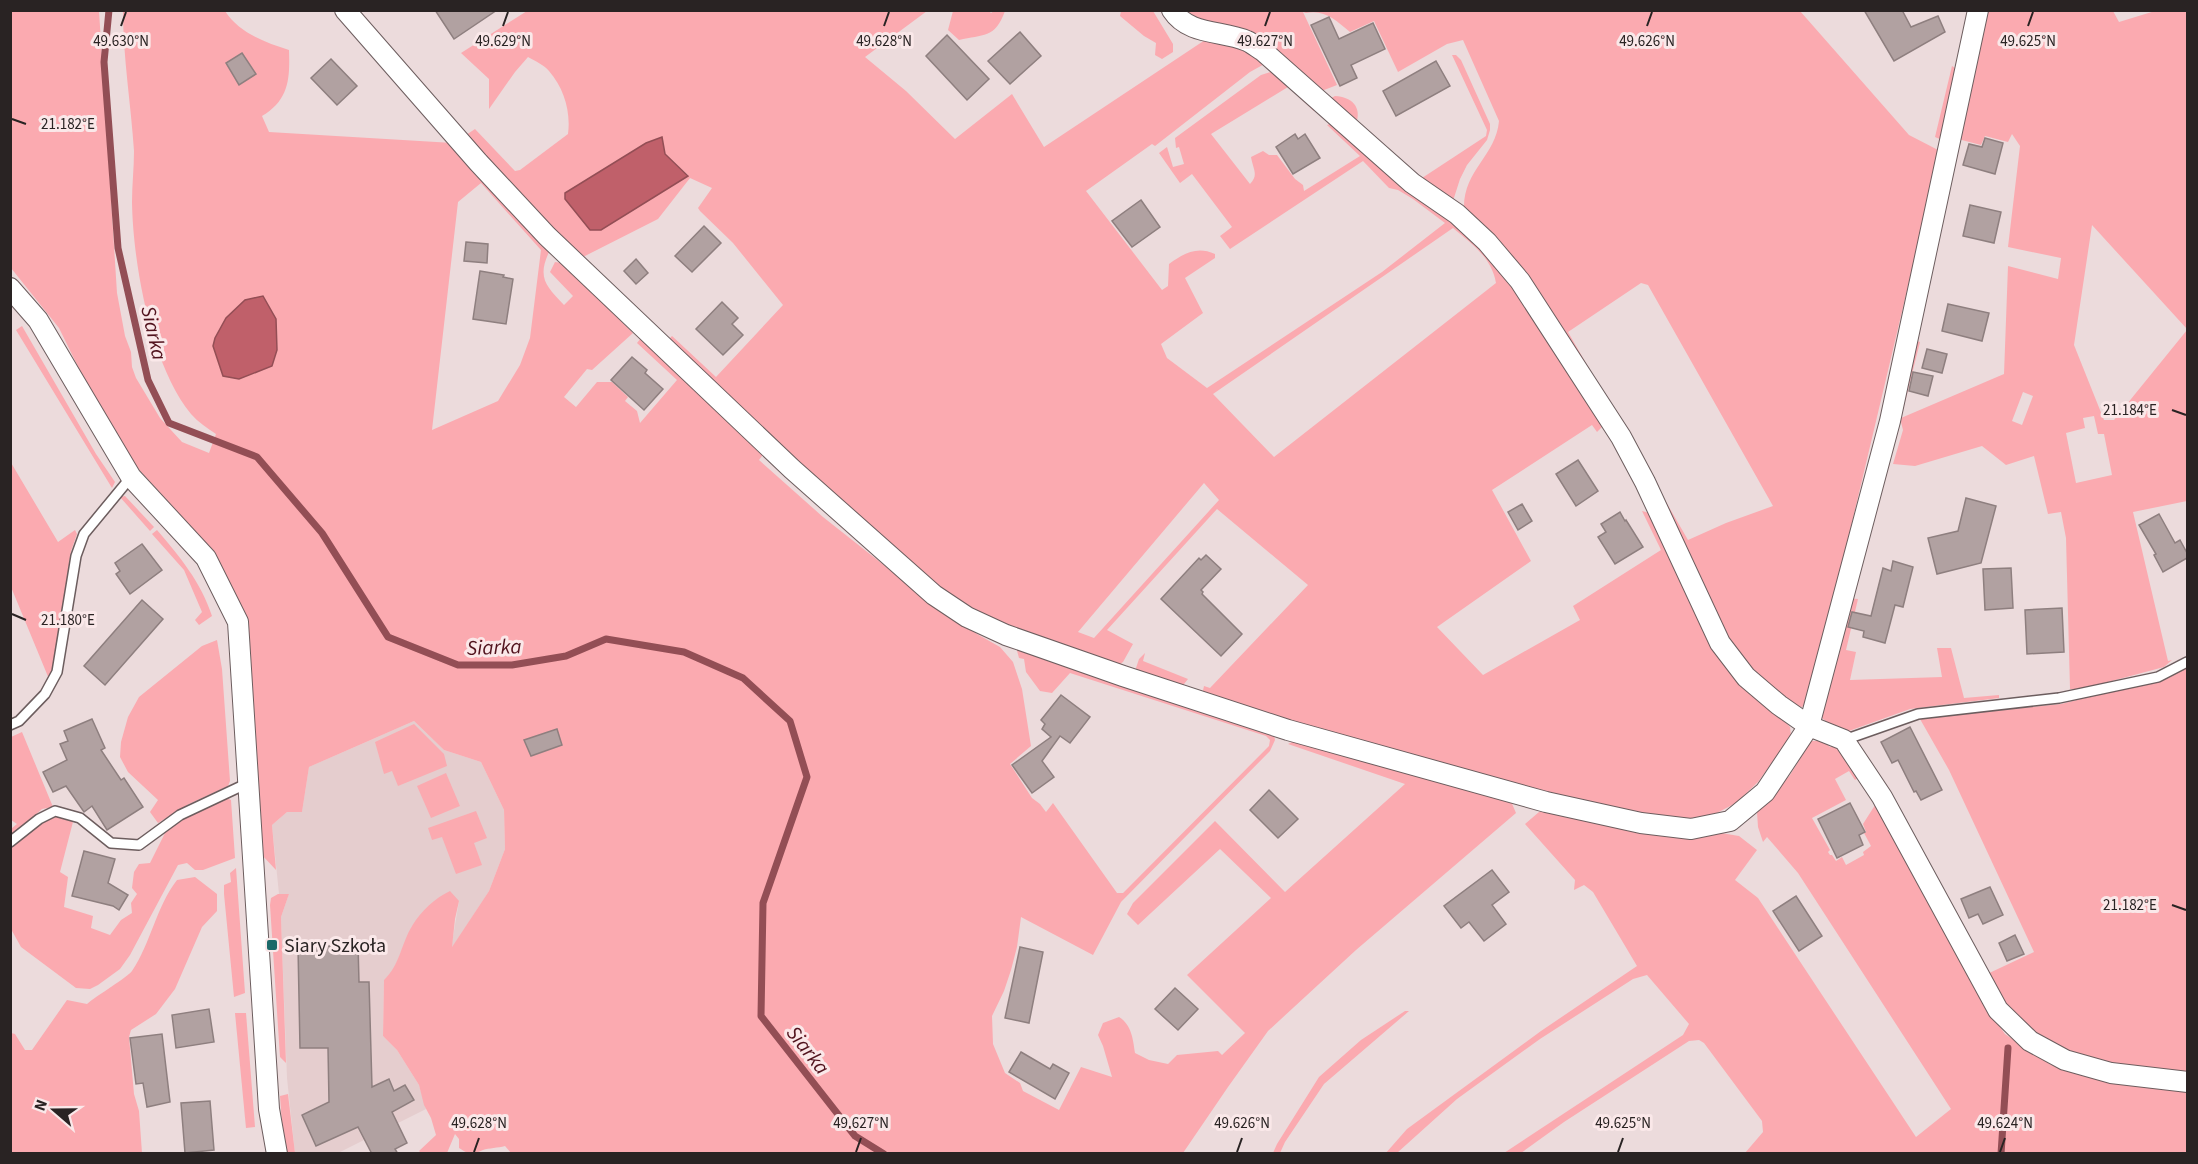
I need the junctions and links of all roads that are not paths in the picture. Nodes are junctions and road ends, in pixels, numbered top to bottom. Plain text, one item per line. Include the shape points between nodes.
1 (345, 10) edge
2 (1172, 10) edge
3 (1978, 10) edge
4 (10, 288) edge
5 (131, 477) junction
6 (2187, 662) edge
7 (10, 725) edge
8 (1809, 726) junction
9 (1844, 740) junction
10 (249, 783) junction
11 (10, 842) edge
12 (2187, 1082) edge
13 (278, 1154) edge

1 - 8 street via 547,236 792,469 934,595 967,617 1028,643 1288,730 1538,800 1671,827 1691,829 1730,820 1765,792
2 - 8 street via 1193,28 1246,40 1263,51 1412,183 1487,242 1520,281 1621,437 1720,643 1746,677
3 - 8 street via 1890,421
4 - 5 street via 38,320
5 - 7 lane via 84,534 76,556 57,672 45,694
5 - 10 street via 206,558 238,622
6 - 9 lane via 2158,676 2059,698 1918,714
8 - 9 street
9 - 12 street via 1882,797 1998,1010 2030,1041 2065,1060 2111,1073
10 - 11 lane via 180,815 139,845 111,843 80,818 55,811
10 - 13 street via 269,1109

